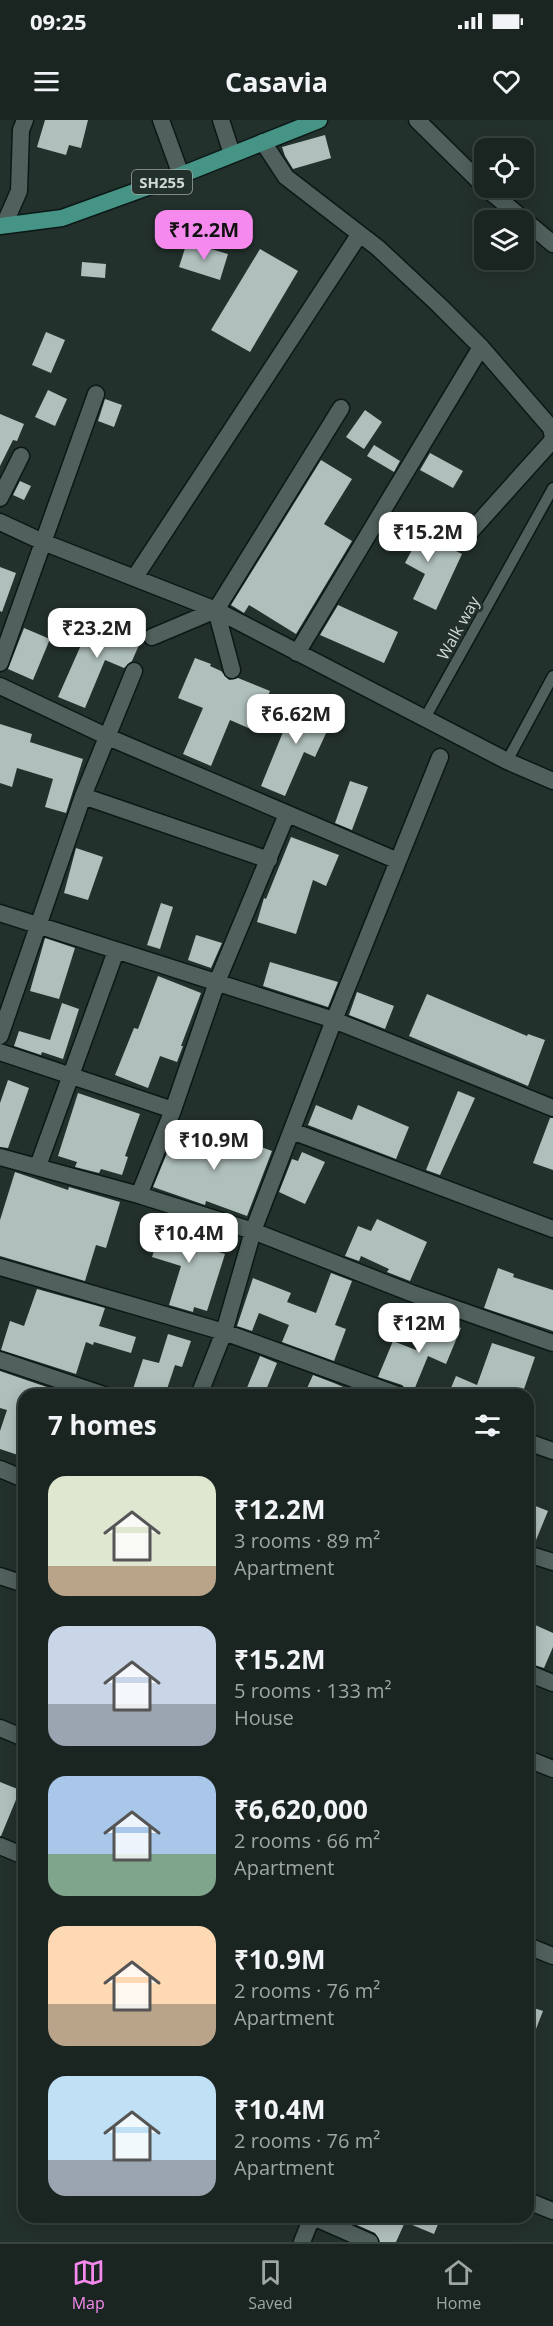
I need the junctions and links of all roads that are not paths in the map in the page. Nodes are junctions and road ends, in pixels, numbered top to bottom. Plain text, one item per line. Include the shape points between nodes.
1 (25, 120) edge
2 (161, 120) edge
3 (221, 120) edge
4 (319, 120) edge
5 (417, 120) edge
6 (300, 124) edge
7 (263, 142) junction
8 (232, 154) junction
9 (181, 175) junction
10 (474, 176) edge
11 (498, 198) edge
12 (2, 226) edge
13 (359, 235) junction
14 (553, 244) edge
15 (481, 347) junction
16 (96, 394) dead end
17 (341, 408) dead end
18 (21, 456) dead end
19 (553, 488) edge
20 (0, 498) edge
21 (0, 522) edge
22 (462, 541) dead end
23 (43, 542) junction
24 (135, 577) junction
25 (216, 610) junction
26 (152, 637) dead end
27 (297, 653) junction
28 (0, 663) edge
29 (232, 670) dead end
30 (134, 671) dead end
31 (553, 676) edge
32 (0, 686) edge
33 (425, 718) junction
34 (108, 737) junction
35 (440, 758) dead end
36 (507, 760) junction
37 (553, 781) edge
38 (83, 796) junction
39 (288, 814) junction
40 (269, 860) junction
41 (398, 861) junction
42 (0, 913) edge
43 (38, 925) junction
44 (116, 951) junction
45 (217, 982) junction
46 (334, 1020) junction
47 (0, 1036) edge
48 (0, 1052) edge
49 (72, 1074) junction
50 (553, 1108) edge
51 (173, 1110) junction
52 (292, 1131) junction
53 (0, 1157) edge
54 (38, 1166) junction
55 (139, 1195) junction
56 (553, 1229) edge
57 (253, 1232) junction
58 (0, 1267) edge
59 (224, 1332) junction
60 (553, 1343) edge
61 (0, 1360) edge
62 (86, 1389) edge
63 (201, 1389) edge
64 (381, 1389) edge
65 (534, 1444) edge
66 (553, 1451) edge
67 (0, 1469) edge
68 (18, 1476) edge
69 (534, 1556) edge
70 (553, 1562) edge
71 (0, 1576) edge
72 (18, 1582) edge
73 (534, 1675) edge
74 (553, 1683) edge
75 (0, 1728) edge
76 (18, 1736) edge
77 (534, 1761) edge
78 (553, 1769) edge
79 (0, 1846) edge
80 (18, 1854) edge
81 (534, 1948) edge
82 (553, 1956) edge
83 (534, 2203) edge
84 (553, 2211) edge
85 (310, 2223) edge
86 (327, 2223) edge
87 (302, 2242) edge
88 (370, 2242) edge

1 - 12 street via 21,130 19,191
2 - 9 street
3 - 8 street
4 - 6 main road, SH255
5 - 10 street
6 - 7 main road, SH255
7 - 8 main road, SH255
7 - 13 street via 286,177
8 - 9 main road, SH255
9 - 12 main road, SH255 via 62,219
11 - 14 street
13 - 15 street via 392,260
13 - 24 street
15 - 22 street via 548,422 553,437
15 - 27 street
16 - 23 street
17 - 25 street
18 - 20 street
19 - 33 lane, Walk way
21 - 23 street
23 - 24 street
23 - 28 street
24 - 25 street
25 - 26 street
25 - 27 street
25 - 29 street
27 - 33 street
30 - 34 street
31 - 36 lane
32 - 34 street
33 - 36 street
34 - 38 street
34 - 39 street
35 - 41 street
36 - 37 street
38 - 40 street
38 - 43 street
39 - 40 street
39 - 41 street
40 - 45 street
41 - 46 street
42 - 43 street
43 - 44 street
43 - 47 street
44 - 45 street
44 - 49 street
45 - 46 street
45 - 51 street
46 - 50 street
46 - 52 street
48 - 49 street
49 - 51 street
49 - 54 street
51 - 55 street
52 - 56 street
52 - 57 street
53 - 54 street
54 - 55 street
55 - 57 street
57 - 59 street
57 - 60 street
58 - 59 street
59 - 63 street
59 - 64 street
61 - 62 street
65 - 66 street
67 - 68 street
69 - 70 street
71 - 72 street
73 - 74 street
75 - 76 street
77 - 78 street
79 - 80 street
81 - 82 street
83 - 84 street
85 - 87 street
86 - 88 street

